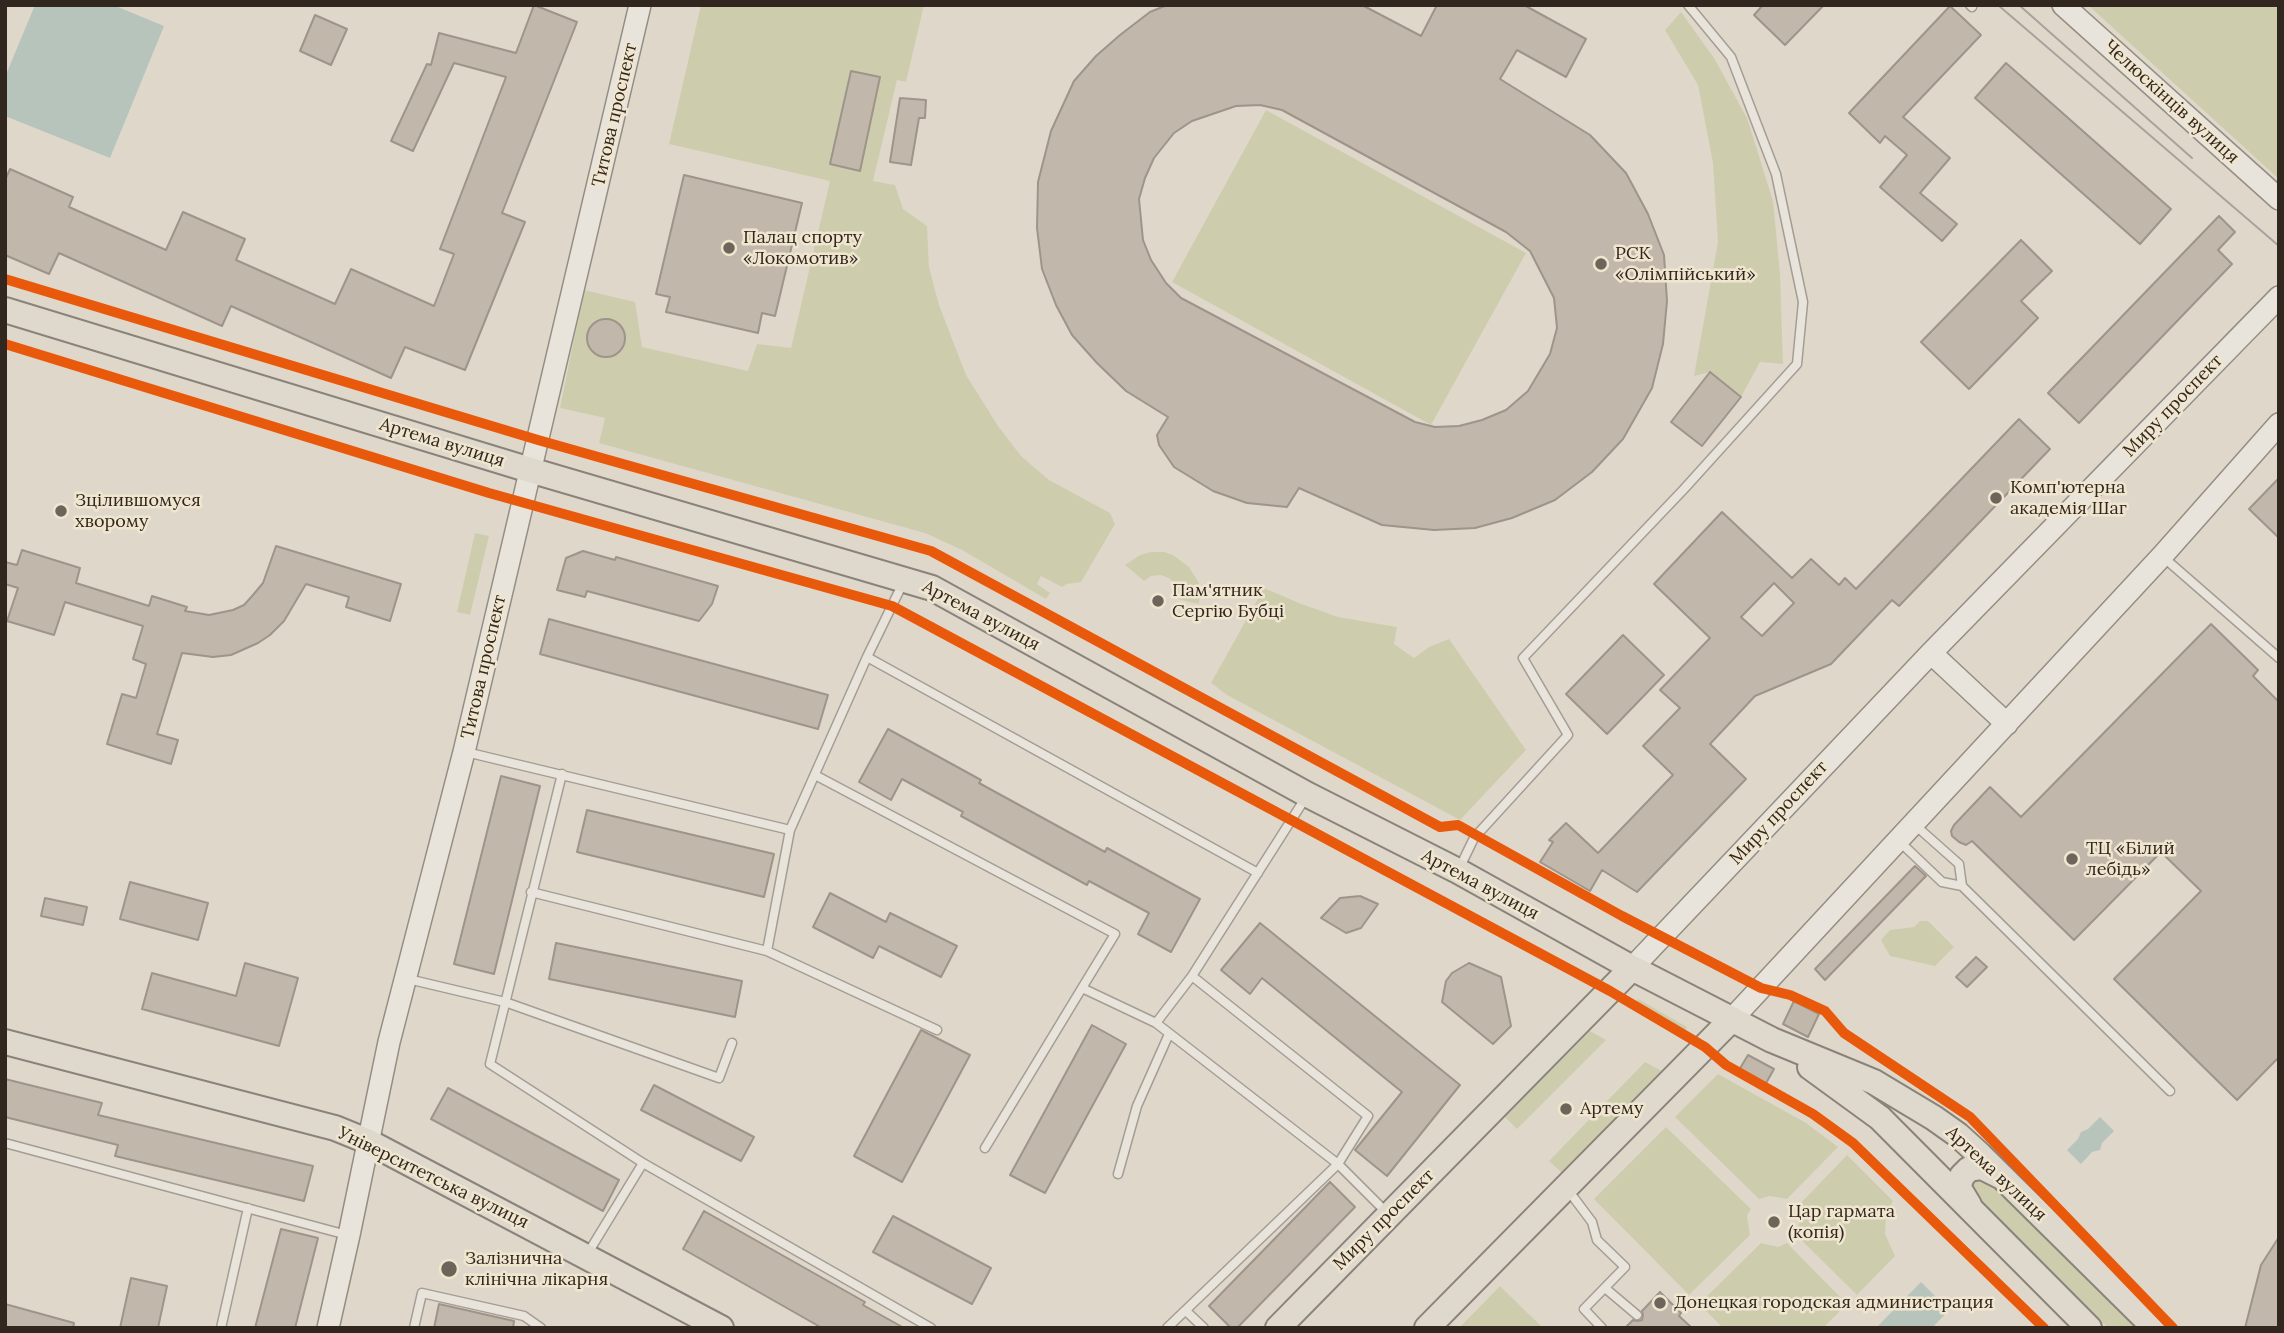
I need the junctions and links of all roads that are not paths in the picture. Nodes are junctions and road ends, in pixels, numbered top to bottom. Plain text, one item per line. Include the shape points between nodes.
1 (640, 5) edge
2 (1688, 5) edge
3 (2063, 5) edge
4 (2279, 199) edge
5 (2279, 298) edge
6 (5, 310) edge
7 (2279, 424) edge
8 (530, 470) junction
9 (2162, 556) junction
10 (905, 578) junction
11 (1931, 653) junction
12 (867, 657) junction
13 (2279, 657) edge
14 (2007, 724) junction
15 (464, 752) junction
16 (562, 774) junction
17 (815, 775) junction
18 (1308, 795) junction
19 (1914, 824) junction
20 (790, 830) junction
21 (1899, 841) junction
22 (1458, 872) junction
23 (1258, 873) junction
24 (1962, 886) junction
25 (531, 892) junction
26 (767, 951) junction
27 (1632, 968) junction
28 (1192, 976) junction
29 (404, 978) junction
30 (1082, 988) junction
31 (505, 1002) junction
32 (1732, 1019) junction
33 (1156, 1023) junction
34 (937, 1030) dead end
35 (1169, 1034) junction
36 (1772, 1040) junction
37 (5, 1042) edge
38 (732, 1043) dead end
39 (2170, 1090) dead end
40 (367, 1141) junction
41 (5, 1143) edge
42 (985, 1148) dead end
43 (643, 1163) junction
44 (1338, 1164) junction
45 (1118, 1174) dead end
46 (2007, 1180) junction
47 (1566, 1187) junction
48 (248, 1208) junction
49 (1974, 1212) junction
50 (1389, 1215) junction
51 (349, 1235) junction
52 (587, 1255) junction
53 (1605, 1287) junction
54 (1186, 1311) junction
55 (1637, 1315) dead end
56 (929, 1327) edge
57 (220, 1328) edge
58 (328, 1328) edge
59 (414, 1328) edge
60 (541, 1328) edge
61 (721, 1328) edge
62 (1167, 1328) edge
63 (1204, 1328) edge
64 (1278, 1328) edge
65 (1427, 1328) edge
66 (1602, 1328) edge
67 (2089, 1328) edge
68 (2155, 1328) edge

1 - 8 main road, Титова проспект
2 - 22 lane via 1731,57 1776,174 1803,302 1797,364 1523,659 1569,735 1474,838
3 - 4 main road, Челюскінців вулиця
5 - 11 main road, Миру проспект
6 - 8 main road, Артема вулиця
7 - 9 main road
8 - 10 main road, Артема вулиця
8 - 15 main road, Титова проспект
9 - 13 lane
9 - 14 main road
10 - 12 lane
10 - 18 main road, Артема вулиця via 932,588
11 - 14 main road
11 - 27 main road, Миру проспект
12 - 17 lane
12 - 23 lane
14 - 19 main road
15 - 16 lane
15 - 29 main road, Титова проспект
16 - 20 lane
16 - 25 lane
17 - 20 lane
17 - 30 lane via 1115,934
18 - 22 main road, Артема вулиця
18 - 23 lane
19 - 21 main road
19 - 24 lane via 1959,864
20 - 26 lane
21 - 24 lane via 1942,882
21 - 32 main road
22 - 27 main road, Артема вулиця
23 - 28 lane
24 - 39 lane
25 - 26 lane
25 - 31 lane
26 - 34 lane
27 - 32 main road, Артема вулиця
27 - 50 main road, Миру проспект
28 - 33 lane
28 - 44 lane via 1368,1116
29 - 31 lane
29 - 40 main road, Титова проспект
30 - 33 lane
30 - 42 lane
31 - 38 lane via 719,1078
31 - 43 lane via 490,1064
32 - 36 main road, Артема вулиця
32 - 47 main road
33 - 35 lane
35 - 44 lane
35 - 45 lane via 1136,1105
36 - 46 main road, Артема вулиця via 1884,1088 1958,1135
36 - 49 main road, Артема вулиця via 1880,1118
37 - 40 main road, Університетська вулиця via 322,1125
40 - 51 main road, Титова проспект
40 - 52 main road, Університетська вулиця
41 - 48 lane
43 - 52 lane
43 - 56 lane
44 - 50 lane
44 - 54 lane
46 - 49 main road via 1982,1167 1965,1173 1960,1190
46 - 68 main road, Артема вулиця
47 - 53 lane via 1592,1222 1597,1240 1625,1267
47 - 65 main road
48 - 51 lane
48 - 57 lane
49 - 67 main road, Артема вулиця
50 - 64 main road, Миру проспект
51 - 58 main road, Титова проспект
52 - 61 main road, Університетська вулиця
53 - 55 lane
53 - 66 lane via 1584,1309
54 - 62 lane
54 - 63 lane
59 - 60 lane via 422,1293 524,1316

